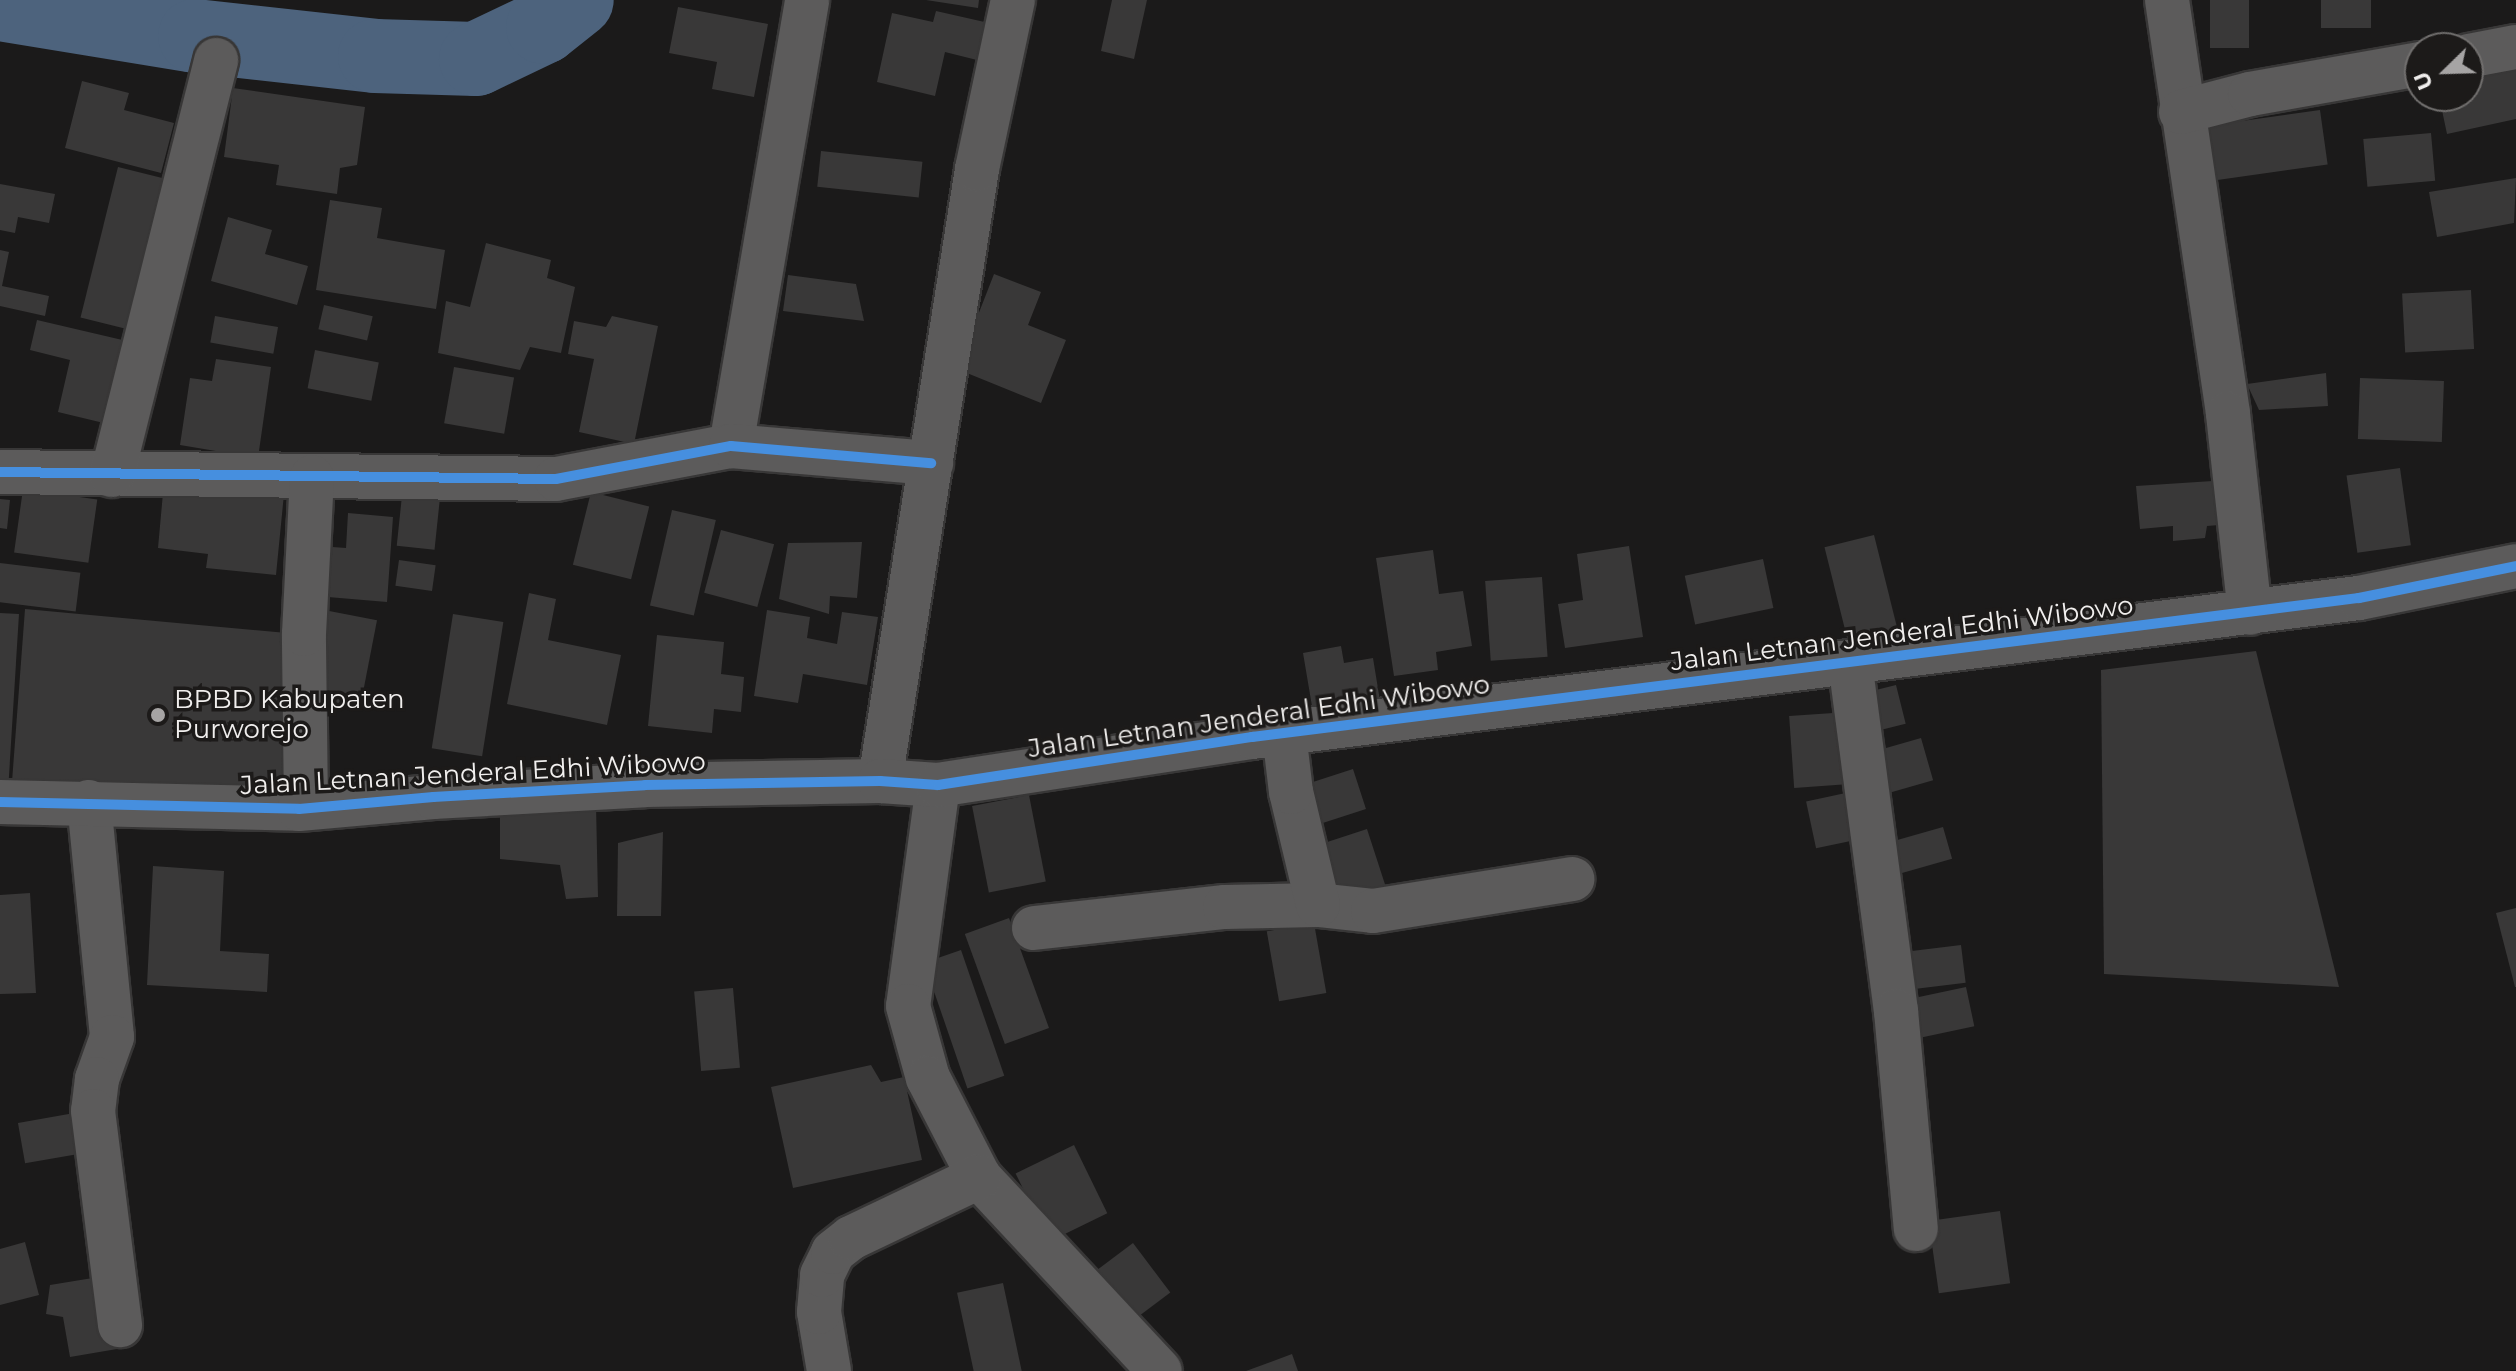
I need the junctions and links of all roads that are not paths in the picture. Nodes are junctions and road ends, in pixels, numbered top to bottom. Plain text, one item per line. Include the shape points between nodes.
1 (807, 0) edge
2 (1013, 0) edge
3 (2167, 0) edge
4 (2516, 47) edge
5 (2484, 53) edge
6 (216, 60) dead end
7 (2404, 67) edge
8 (2181, 112) junction
9 (731, 446) junction
10 (931, 463) junction
11 (0, 472) edge
12 (112, 475) junction
13 (312, 477) junction
14 (2516, 566) edge
15 (2250, 613) junction
16 (1850, 662) junction
17 (1284, 733) junction
18 (880, 781) junction
19 (938, 785) junction
20 (0, 802) edge
21 (89, 802) junction
22 (306, 808) junction
23 (1572, 879) dead end
24 (1318, 905) junction
25 (1034, 928) dead end
26 (979, 1177) junction
27 (1916, 1229) dead end
28 (120, 1325) dead end
29 (829, 1371) edge
30 (1160, 1371) edge

1 - 9 street
2 - 10 street via 977,169
3 - 8 street
4 - 5 street
6 - 12 street
7 - 8 street
8 - 15 street via 2228,414
9 - 10 street
9 - 13 street via 556,479
10 - 18 street
11 - 12 street
12 - 13 street
13 - 22 street via 304,634
14 - 15 street, Jalan Letnan Jenderal Edhi Wibowo via 2437,585
15 - 16 street, Jalan Letnan Jenderal Edhi Wibowo
16 - 17 street, Jalan Letnan Jenderal Edhi Wibowo
16 - 27 street via 1894,996
17 - 19 street, Jalan Letnan Jenderal Edhi Wibowo
17 - 24 street via 1291,792
18 - 19 street, Jalan Letnan Jenderal Edhi Wibowo
18 - 22 street, Jalan Letnan Jenderal Edhi Wibowo via 645,785
19 - 26 street via 908,1006 928,1078
20 - 21 street, Jalan Letnan Jenderal Edhi Wibowo
21 - 22 street, Jalan Letnan Jenderal Edhi Wibowo
21 - 28 street via 112,1037 97,1079 93,1111
23 - 24 street via 1373,911
24 - 25 street via 1225,907
26 - 29 street via 851,1238 833,1252 822,1275 819,1312
26 - 30 street

